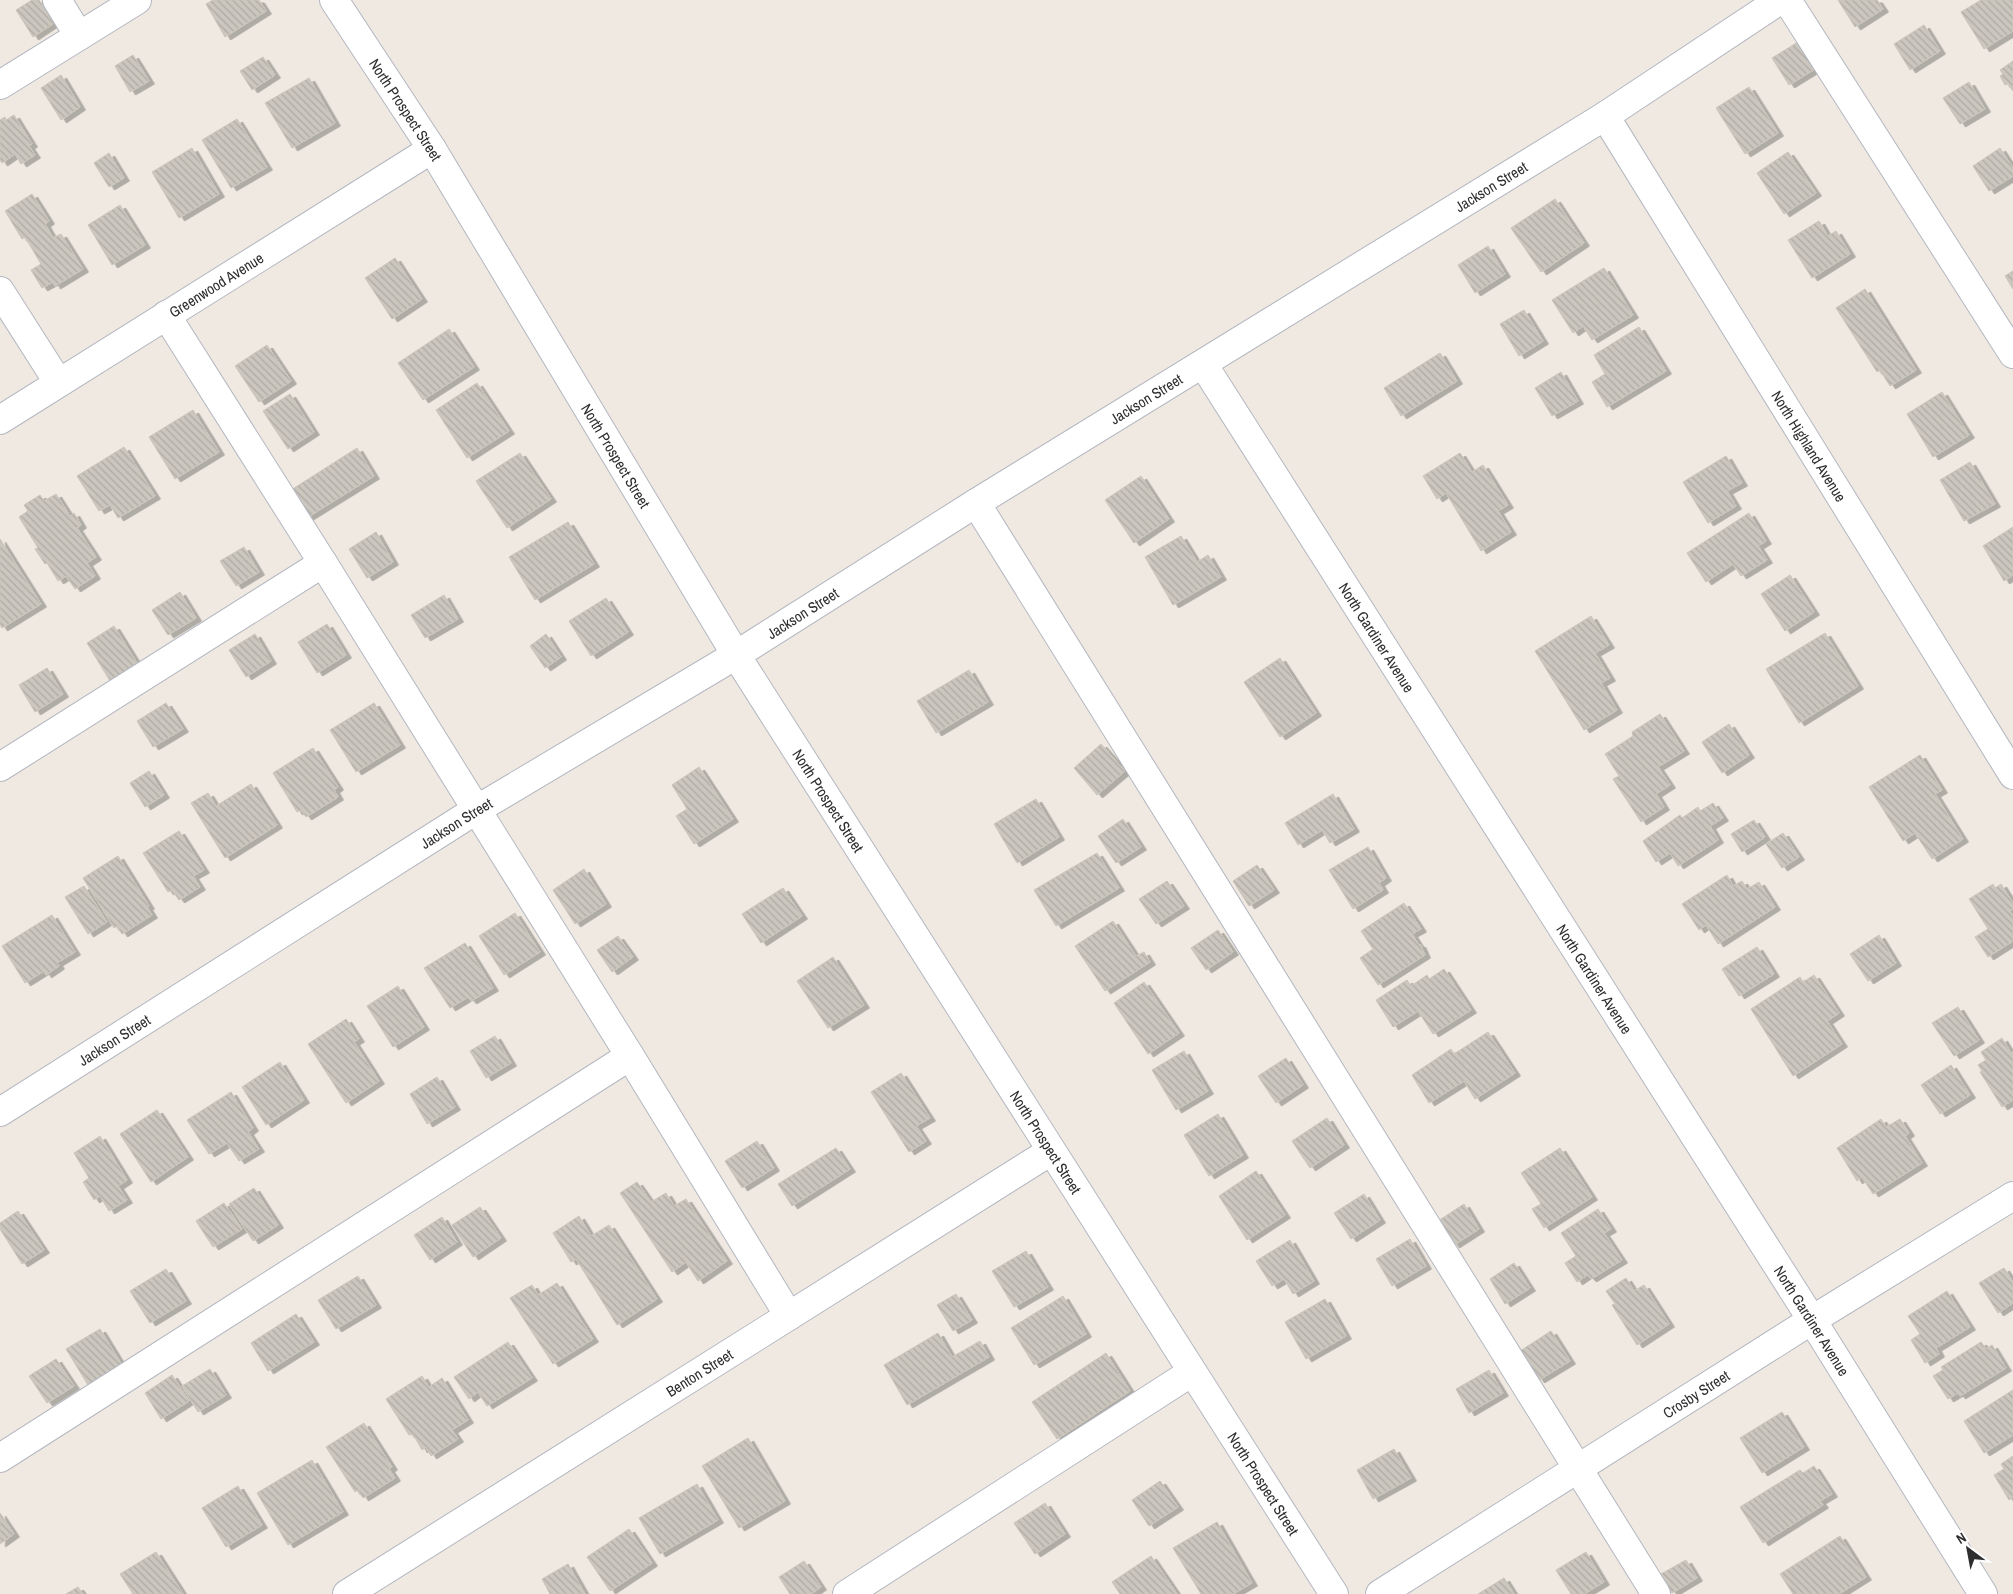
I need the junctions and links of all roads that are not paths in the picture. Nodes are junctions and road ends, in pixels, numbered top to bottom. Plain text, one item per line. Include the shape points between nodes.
1 (57, 0) edge
2 (137, 0) edge
3 (334, 0) edge
4 (1780, 0) edge
5 (1787, 0) edge
6 (79, 36) junction
7 (0, 85) edge
8 (1605, 116) junction
9 (432, 149) junction
10 (0, 291) edge
11 (166, 315) junction
12 (2013, 354) edge
13 (1203, 364) junction
14 (58, 382) junction
15 (0, 420) edge
16 (976, 503) junction
17 (322, 563) junction
18 (736, 655) junction
19 (0, 767) edge
20 (2013, 775) edge
21 (476, 810) junction
22 (630, 1056) junction
23 (0, 1112) edge
24 (1050, 1151) junction
25 (2013, 1196) edge
26 (789, 1316) junction
27 (1812, 1320) junction
28 (1192, 1372) junction
29 (0, 1458) edge
30 (1578, 1469) junction
31 (347, 1594) edge
32 (847, 1594) edge
33 (1334, 1594) edge
34 (1380, 1594) edge
35 (1656, 1594) edge
36 (1983, 1594) edge

1 - 6 street
2 - 6 street
3 - 9 street, North Prospect Street
4 - 8 street, Jackson Street
5 - 12 street
6 - 7 street
8 - 13 street, Jackson Street
8 - 20 street, North Highland Avenue
9 - 11 street, Greenwood Avenue
9 - 18 street, North Prospect Street
10 - 14 street
11 - 14 street, Greenwood Avenue
11 - 17 street
13 - 16 street, Jackson Street
13 - 27 street, North Gardiner Avenue
14 - 15 street, Greenwood Avenue
16 - 18 street, Jackson Street
16 - 30 street
17 - 19 street
17 - 21 street
18 - 21 street, Jackson Street
18 - 24 street, North Prospect Street
21 - 22 street
21 - 23 street, Jackson Street
22 - 26 street
22 - 29 street
24 - 26 street, Benton Street
24 - 28 street, North Prospect Street
25 - 27 street, Crosby Street
26 - 31 street, Benton Street
27 - 30 street, Crosby Street
27 - 36 street, North Gardiner Avenue
28 - 32 street
28 - 33 street, North Prospect Street
30 - 34 street, Crosby Street
30 - 35 street

